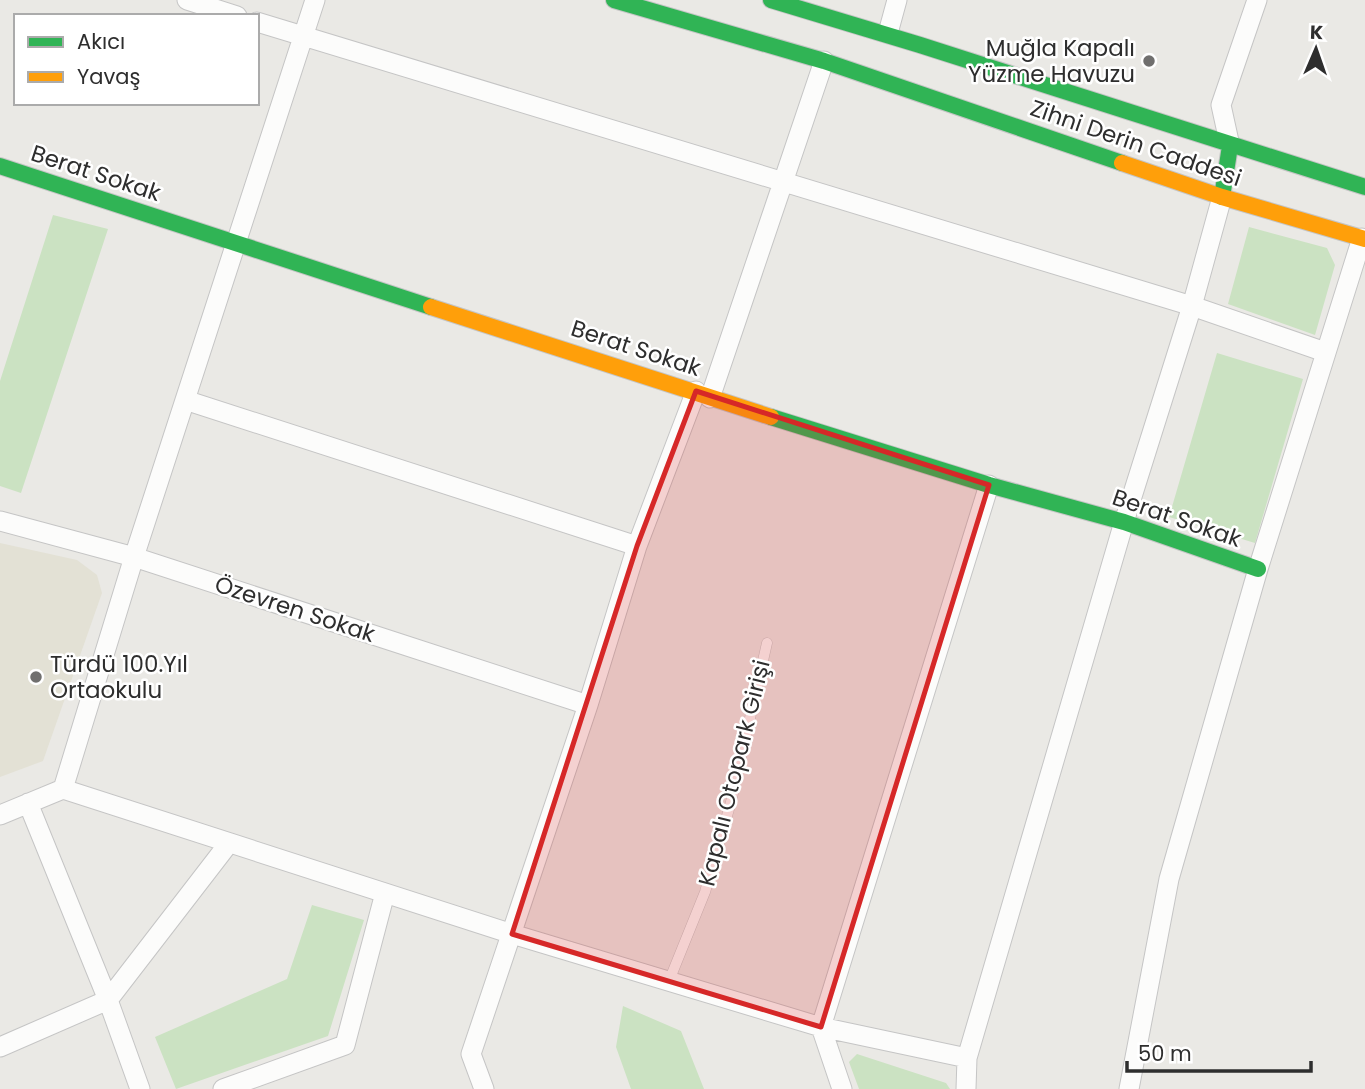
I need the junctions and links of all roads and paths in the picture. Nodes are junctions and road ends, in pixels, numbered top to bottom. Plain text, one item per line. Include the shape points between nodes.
1 (187, 0) edge
2 (315, 0) edge
3 (614, 0) edge
4 (771, 0) edge
5 (897, 0) edge
6 (1257, 0) edge
7 (231, 14) edge
8 (259, 23) edge
9 (888, 33) junction
10 (304, 37) junction
11 (824, 61) junction
12 (1230, 146) junction
13 (0, 166) edge
14 (782, 182) junction
15 (1365, 187) edge
16 (1222, 197) junction
17 (1364, 234) edge
18 (235, 242) junction
19 (1192, 306) junction
20 (1325, 352) junction
21 (703, 394) junction
22 (185, 400) junction
23 (989, 485) junction
24 (0, 521) edge
25 (1124, 522) junction
26 (637, 546) junction
27 (134, 557) junction
28 (1258, 569) junction
29 (766, 643) dead end
30 (588, 705) junction
31 (63, 789) junction
32 (28, 803) junction
33 (0, 815) edge
34 (229, 843) junction
35 (385, 893) junction
36 (512, 934) junction
37 (669, 981) junction
38 (108, 1000) junction
39 (821, 1027) junction
40 (0, 1046) edge
41 (967, 1058) junction
42 (140, 1089) edge
43 (223, 1089) edge
44 (484, 1089) edge
45 (842, 1089) edge
46 (966, 1089) edge
47 (1129, 1089) edge

1 - 7 street
2 - 10 street
3 - 11 main road, Zihni Derin Caddesi
4 - 9 main road, Zihni Derin Caddesi
5 - 9 street
6 - 12 street via 1221,104
8 - 10 street
9 - 12 main road, Zihni Derin Caddesi
10 - 14 street
10 - 18 street
11 - 14 street
11 - 16 main road, Zihni Derin Caddesi
12 - 15 main road, Zihni Derin Caddesi
12 - 16 main road
13 - 18 main road, Berat Sokak
14 - 19 street
14 - 21 street
16 - 17 main road, Zihni Derin Caddesi
16 - 19 street
17 - 20 street
18 - 21 main road, Berat Sokak
18 - 22 street
19 - 20 street
19 - 25 street
20 - 28 street
21 - 23 main road, Berat Sokak
21 - 26 street
22 - 26 street
22 - 27 street
23 - 25 main road, Berat Sokak
23 - 39 street
24 - 27 street, Özevren Sokak
25 - 28 main road, Berat Sokak
25 - 41 street
26 - 30 street
27 - 30 street, Özevren Sokak
27 - 31 street
28 - 47 street via 1169,878
29 - 37 lane, Kapalı Otopark Girişi via 731,802 705,892
30 - 36 street
31 - 32 street
31 - 34 street
32 - 33 street
32 - 38 street
34 - 35 street
34 - 38 street
35 - 36 street
35 - 43 street via 345,1045
36 - 37 street
36 - 44 street via 471,1054
37 - 39 street
38 - 40 street
38 - 42 street
39 - 41 street
39 - 45 street
41 - 46 street

